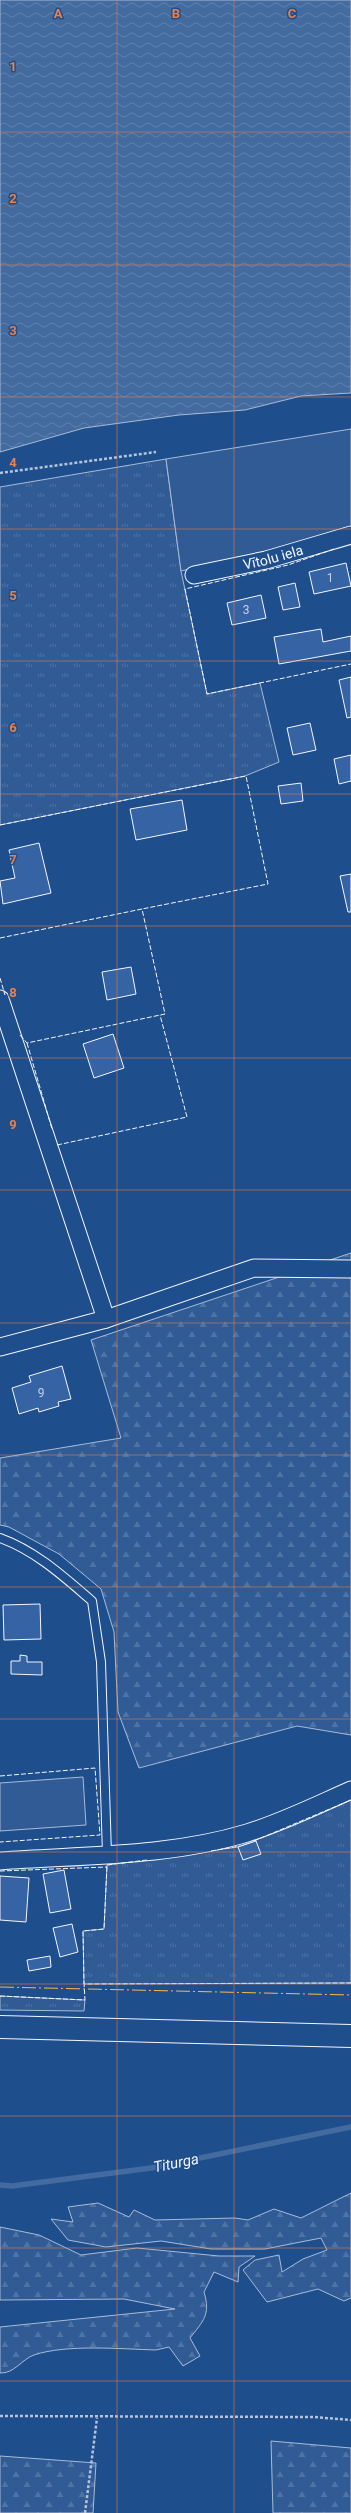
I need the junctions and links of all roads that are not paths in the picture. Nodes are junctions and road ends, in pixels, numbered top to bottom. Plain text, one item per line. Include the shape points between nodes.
1 (351, 535) edge
2 (194, 575) dead end
3 (0, 999) edge
4 (351, 1269) edge
5 (106, 1319) junction
6 (0, 1347) edge
7 (0, 1538) edge
8 (351, 1790) edge
9 (106, 1854) junction
10 (0, 1861) edge
11 (0, 2027) edge
12 (351, 2036) edge

1 - 2 street, Vītolu iela via 266,560
3 - 5 street
4 - 5 street via 254,1268
5 - 6 street
7 - 9 lane via 47,1563 92,1601 101,1662
8 - 9 street via 247,1833 168,1850
9 - 10 street
11 - 12 main road

